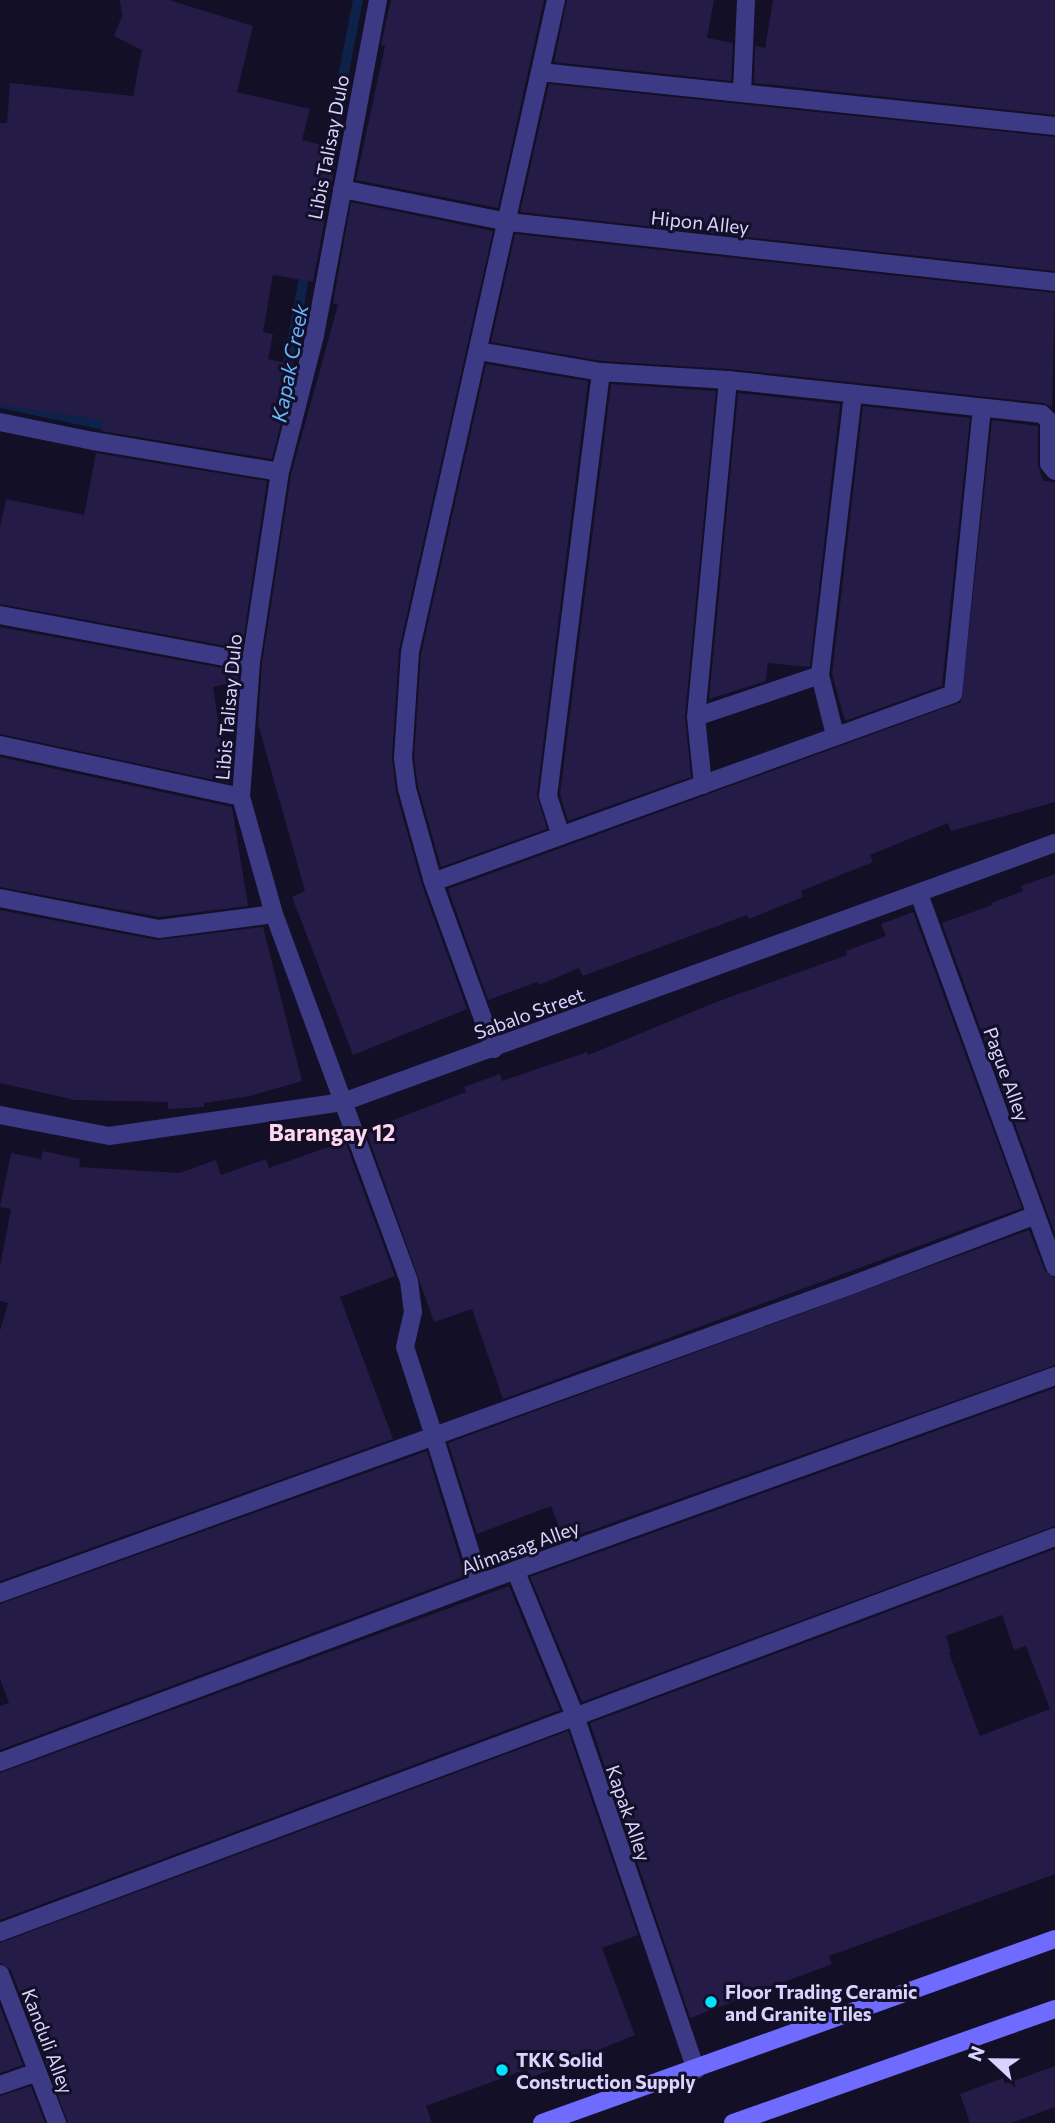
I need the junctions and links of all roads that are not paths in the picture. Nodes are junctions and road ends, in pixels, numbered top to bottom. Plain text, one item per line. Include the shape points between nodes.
1 (378, 0) edge
2 (556, 0) edge
3 (746, 0) edge
4 (540, 72) junction
5 (742, 93) junction
6 (1055, 126) edge
7 (342, 189) junction
8 (508, 222) junction
9 (1055, 282) edge
10 (478, 351) junction
11 (601, 372) junction
12 (728, 380) junction
13 (853, 394) junction
14 (982, 408) junction
15 (0, 422) edge
16 (1055, 471) edge
17 (280, 472) junction
18 (0, 615) edge
19 (251, 662) junction
20 (820, 675) junction
21 (696, 717) junction
22 (835, 735) junction
23 (0, 745) edge
24 (703, 785) junction
25 (241, 797) junction
26 (561, 836) junction
27 (1055, 843) edge
28 (433, 882) junction
29 (919, 894) junction
30 (0, 898) edge
31 (274, 914) junction
32 (494, 1049) junction
33 (343, 1102) junction
34 (0, 1115) edge
35 (1036, 1215) junction
36 (1055, 1267) edge
37 (1055, 1376) edge
38 (434, 1436) junction
39 (1055, 1537) edge
40 (516, 1572) junction
41 (480, 1583) junction
42 (0, 1593) edge
43 (575, 1716) junction
44 (0, 1762) edge
45 (0, 1932) edge
46 (1055, 1939) edge
47 (0, 1974) edge
48 (1055, 2010) edge
49 (696, 2070) junction
50 (37, 2072) junction
51 (0, 2085) edge
52 (57, 2123) edge
53 (542, 2123) edge
54 (733, 2123) edge

1 - 7 street, Libis Talisay Dulo
2 - 4 street
3 - 5 street
4 - 5 street
4 - 8 street
5 - 6 street
7 - 8 street, Hipon Alley
7 - 17 street, Libis Talisay Dulo via 315,335
8 - 9 street, Hipon Alley
8 - 10 street
10 - 11 street
10 - 28 street via 410,652 403,758
11 - 12 street
11 - 26 street via 548,796
12 - 13 street
12 - 21 street
13 - 14 street
13 - 20 street
14 - 16 street via 1047,416 1049,464
14 - 22 street via 953,694
15 - 17 street
17 - 19 street, Libis Talisay Dulo
18 - 19 street
19 - 25 street, Libis Talisay Dulo
20 - 21 street
20 - 22 street
21 - 24 street
22 - 24 street
23 - 25 street
24 - 26 street
25 - 31 street, Libis Talisay Dulo
26 - 28 street
27 - 29 street, Sabalo Street
28 - 32 street
29 - 32 street, Sabalo Street
29 - 35 street, Pague Alley
30 - 31 street via 159,929
31 - 33 street, Libis Talisay Dulo
32 - 33 street, Sabalo Street
33 - 34 street, Sabalo Street via 108,1136
33 - 38 street, Libis Talisay Dulo via 409,1281 413,1312 405,1347
35 - 36 street, Pague Alley
35 - 38 street
37 - 40 street, Alimasag Alley
38 - 41 street, Libis Talisay Dulo
38 - 42 street
39 - 43 street
40 - 41 street, Alimasag Alley
40 - 43 street, Kapak Alley
41 - 44 street, Alimasag Alley
43 - 45 street
43 - 49 street, Kapak Alley
46 - 49 main road
47 - 50 street, Kanduli Alley
48 - 54 main road
49 - 53 main road
50 - 51 street
50 - 52 street, Kanduli Alley

